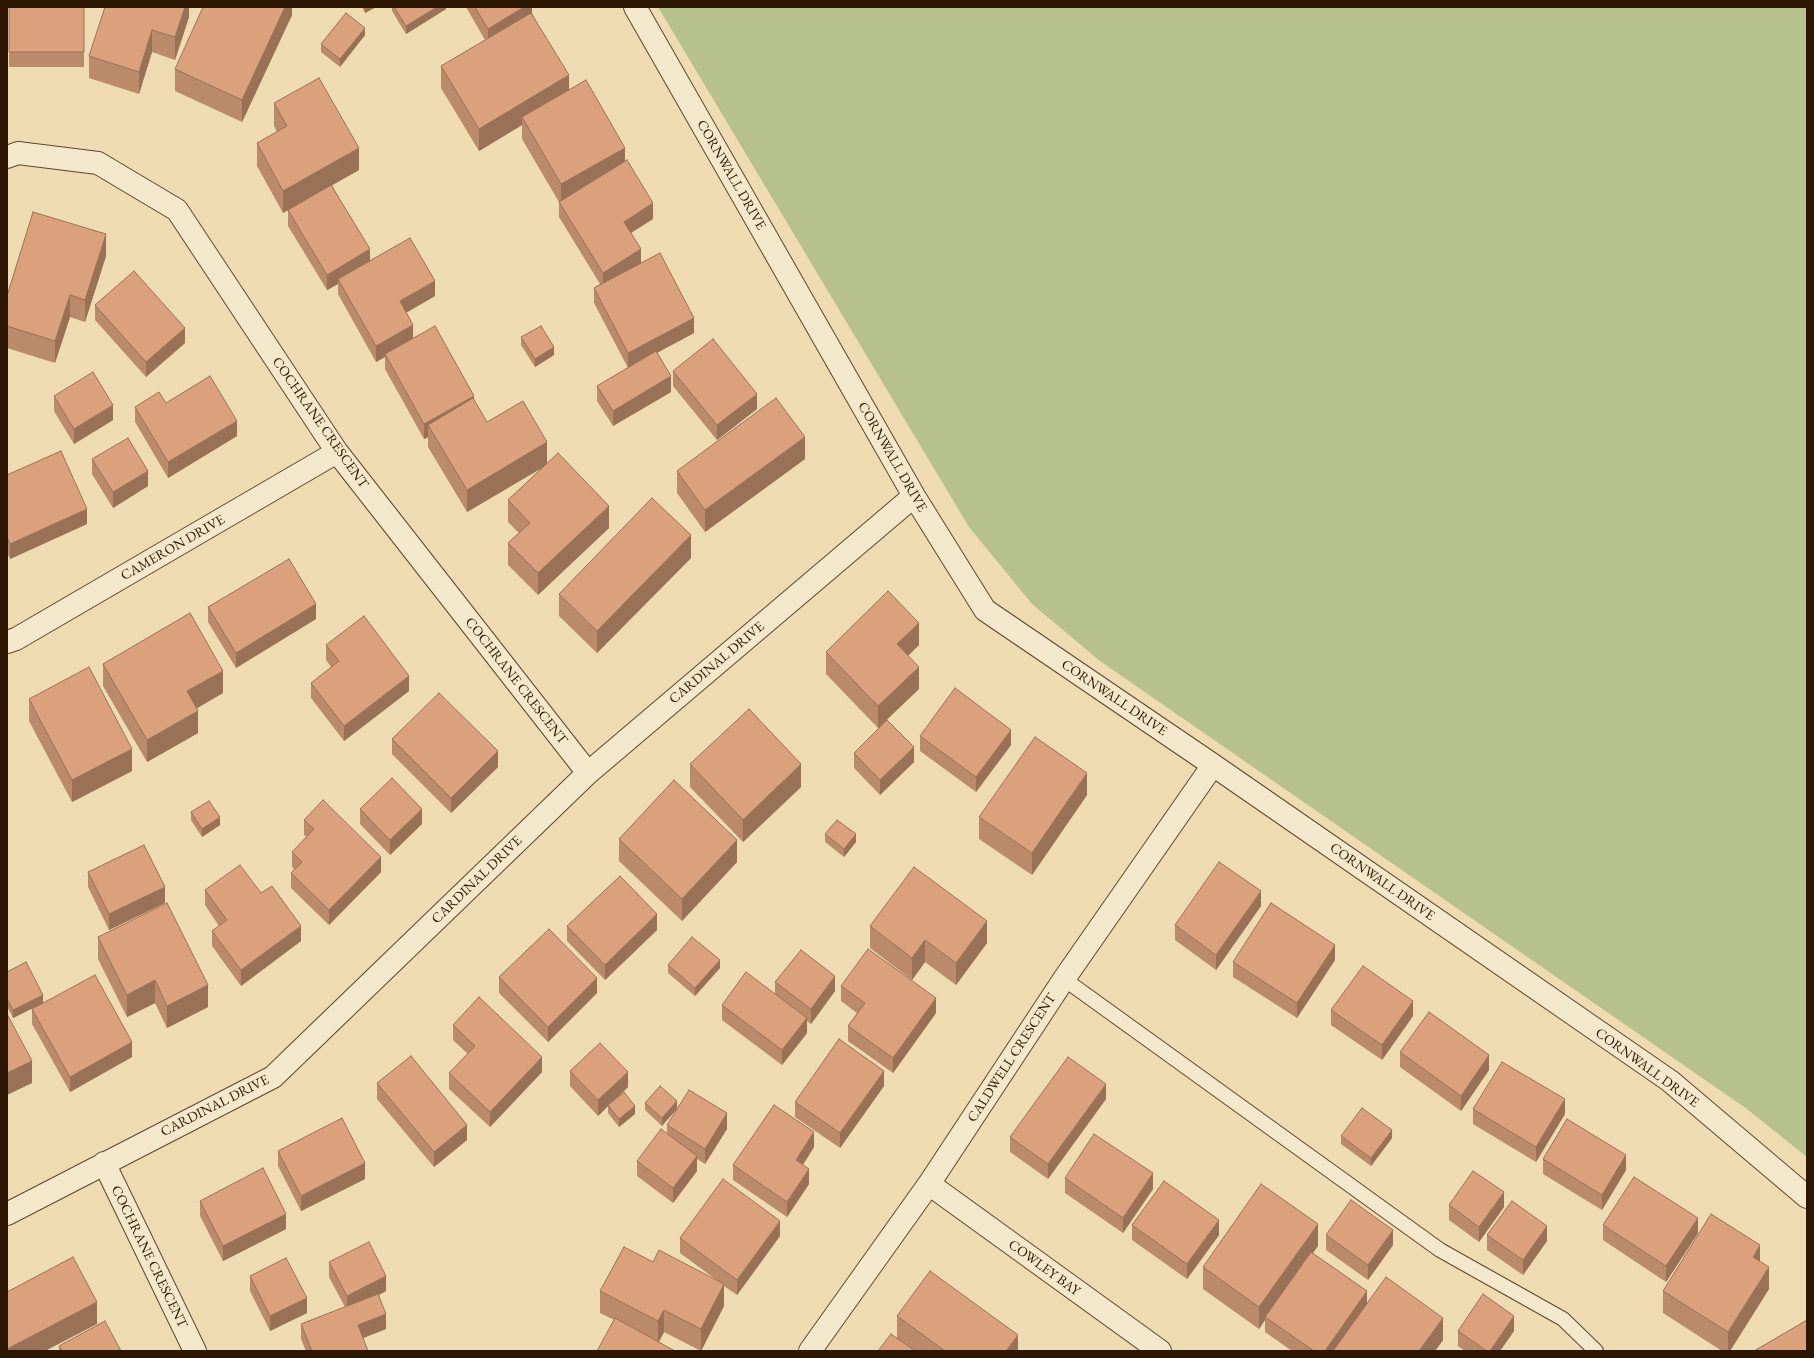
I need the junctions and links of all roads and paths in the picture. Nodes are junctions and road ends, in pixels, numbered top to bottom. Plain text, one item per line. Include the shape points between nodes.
1 (636, 7) edge
2 (7, 156) edge
3 (337, 452) junction
4 (914, 496) junction
5 (7, 642) edge
6 (1213, 765) junction
7 (588, 773) junction
8 (1064, 979) junction
9 (104, 1163) junction
10 (929, 1184) junction
11 (1807, 1197) edge
12 (7, 1214) edge
13 (195, 1351) edge
14 (810, 1351) edge
15 (1160, 1351) edge
16 (1596, 1351) edge

1 - 4 street, CORNWALL DRIVE
2 - 3 street, COCHRANE CRESCENT via 18,153 98,163 177,210
3 - 5 street, CAMERON DRIVE
3 - 7 street, COCHRANE CRESCENT
4 - 6 street, CORNWALL DRIVE via 985,610
4 - 7 street, CARDINAL DRIVE
6 - 8 street, CALDWELL CRESCENT
6 - 11 street, CORNWALL DRIVE via 1670,1081
7 - 9 street, CARDINAL DRIVE via 273,1077
8 - 10 street, CALDWELL CRESCENT
8 - 16 lane via 1440,1250 1563,1319
9 - 12 street, CARDINAL DRIVE
9 - 13 street, COCHRANE CRESCENT
10 - 14 street, CALDWELL CRESCENT
10 - 15 street, COWLEY BAY

